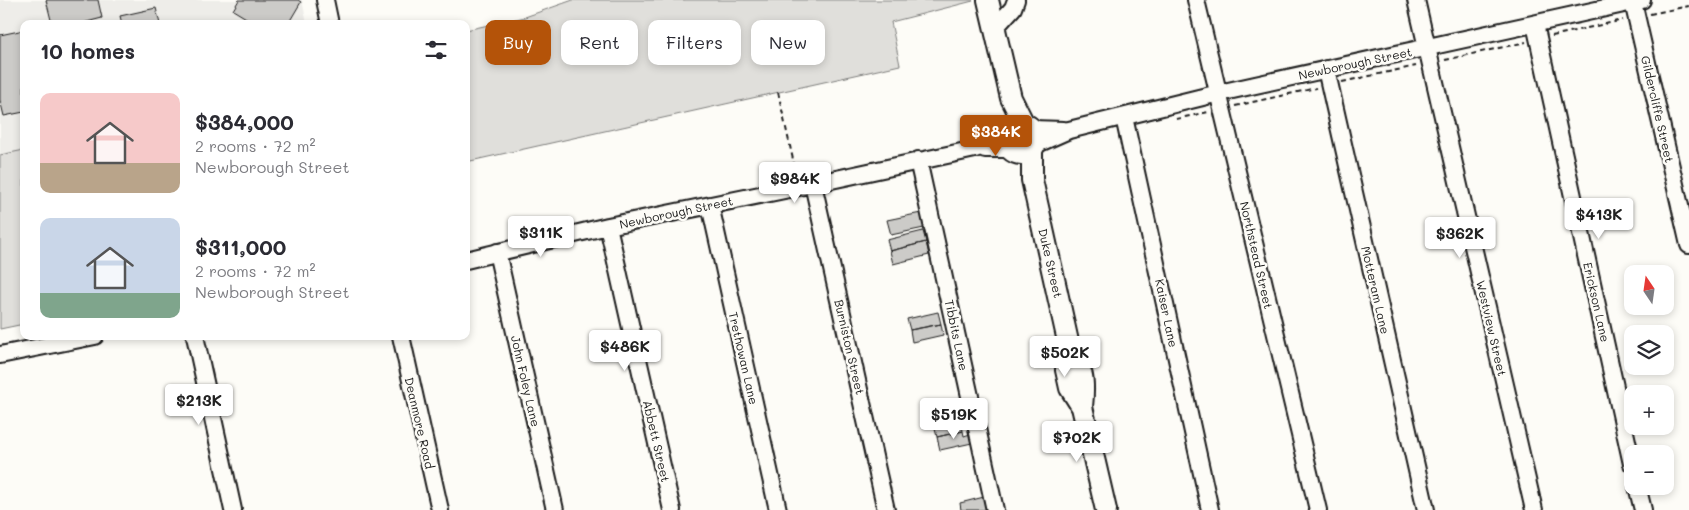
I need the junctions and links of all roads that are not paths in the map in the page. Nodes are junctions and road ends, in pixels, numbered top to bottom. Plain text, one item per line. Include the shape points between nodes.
1 (325, 0) edge
2 (988, 0) edge
3 (1016, 0) edge
4 (1196, 0) edge
5 (1416, 0) edge
6 (1638, 1) edge
7 (329, 20) edge
8 (1535, 24) junction
9 (994, 29) junction
10 (1428, 47) junction
11 (1326, 69) junction
12 (1219, 93) junction
13 (1124, 117) junction
14 (1021, 139) junction
15 (918, 160) junction
16 (806, 186) junction
17 (710, 205) junction
18 (608, 226) junction
19 (1689, 245) edge
20 (497, 252) junction
21 (470, 259) edge
22 (75, 340) edge
23 (196, 340) edge
24 (402, 340) edge
25 (0, 355) edge
26 (1628, 445) edge
27 (1640, 495) edge
28 (234, 510) edge
29 (440, 510) edge
30 (555, 510) edge
31 (672, 510) edge
32 (778, 510) edge
33 (886, 510) edge
34 (995, 510) edge
35 (1106, 510) edge
36 (1210, 510) edge
37 (1318, 510) edge
38 (1426, 510) edge
39 (1534, 510) edge
40 (1643, 510) edge

1 - 7 street
2 - 9 main road, Duke Street
3 - 9 street
4 - 12 street, Northstead Street
5 - 10 street, Westview Street
6 - 8 street, Newborough Street
6 - 19 street, Gildercliffe Street
8 - 10 street, Newborough Street
8 - 26 street, Erickson Lane
9 - 14 main road, Duke Street
10 - 11 street, Newborough Street
10 - 39 street, Westview Street
11 - 12 street, Newborough Street
11 - 38 street, Motteram Lane
12 - 13 street, Newborough Street
12 - 37 street, Northstead Street
13 - 14 street, Newborough Street
13 - 36 street, Kaiser Lane
14 - 15 street, Newborough Street
14 - 35 main road, Duke Street via 1069,346 1066,370 1070,388 1082,407
15 - 16 street, Newborough Street
15 - 34 street, Tibbits Lane
16 - 17 street, Newborough Street
16 - 33 street, Burniston Street
17 - 18 street, Newborough Street
17 - 32 street, Trethowan Lane
18 - 20 street, Newborough Street
18 - 31 street, Abbett Street
20 - 21 street, Newborough Street
20 - 30 street, John Foley Lane
22 - 25 street
23 - 28 street
24 - 29 street, Deanmore Road
27 - 40 street

